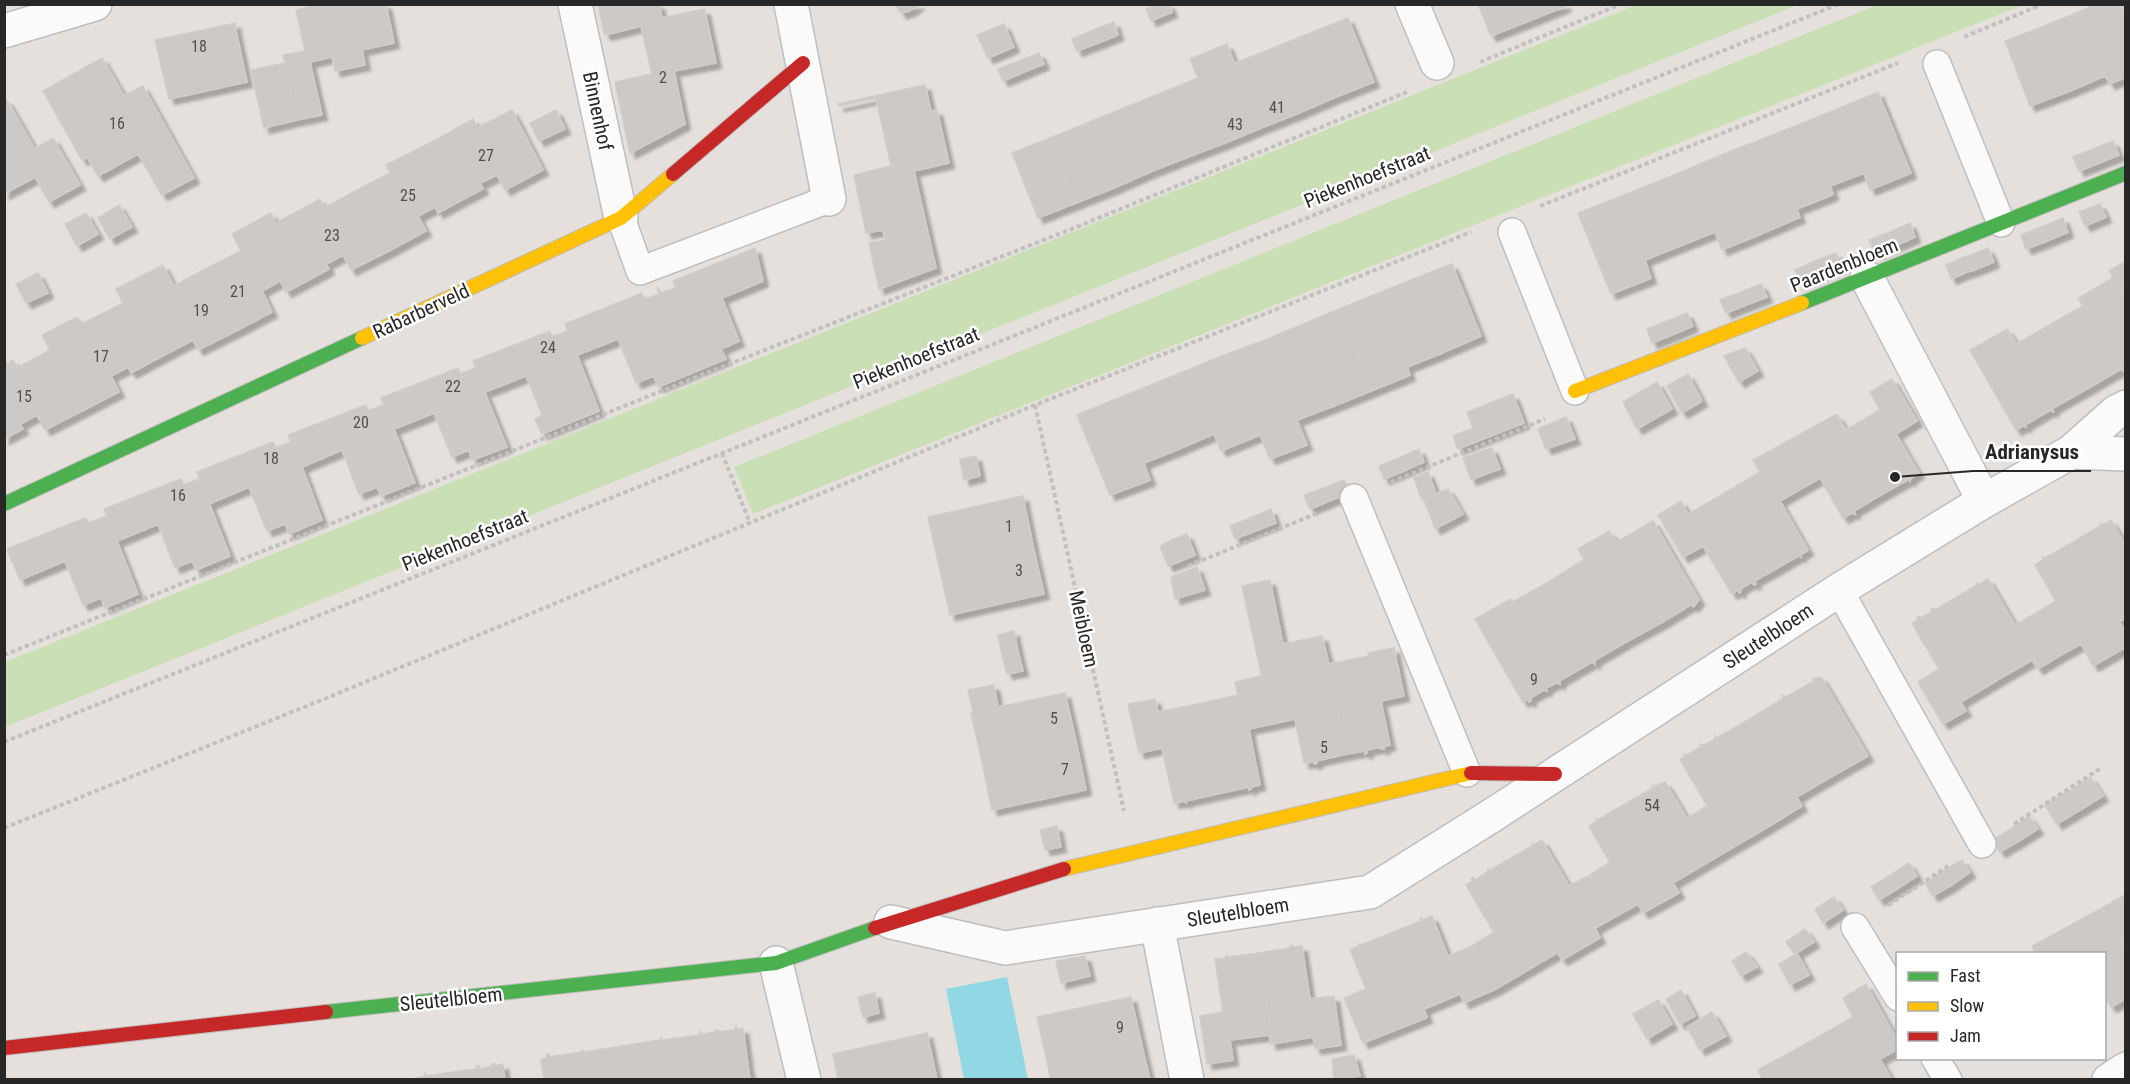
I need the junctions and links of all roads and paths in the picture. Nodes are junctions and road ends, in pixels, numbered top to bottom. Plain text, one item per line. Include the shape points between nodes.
1 (95, 4) edge
2 (575, 4) edge
3 (791, 4) edge
4 (1412, 4) edge
5 (1621, 4) edge
6 (1839, 4) edge
7 (4, 31) edge
8 (803, 63) junction
9 (1937, 64) dead end
10 (1453, 65) joint
11 (1414, 89) dead end
12 (2126, 173) edge
13 (829, 200) joint
14 (621, 218) junction
15 (2001, 222) junction
16 (1512, 232) dead end
17 (1867, 278) junction
18 (1575, 391) joint
19 (2126, 407) edge
20 (2071, 452) junction
21 (722, 453) junction
22 (2126, 454) edge
23 (1354, 498) dead end
24 (1984, 501) junction
25 (4, 504) edge
26 (750, 523) junction
27 (1839, 590) junction
28 (4, 655) edge
29 (4, 742) edge
30 (1467, 773) junction
31 (1555, 774) junction
32 (4, 828) edge
33 (1982, 844) dead end
34 (1133, 852) junction
35 (891, 922) junction
36 (1157, 924) junction
37 (1855, 927) dead end
38 (776, 963) junction
39 (1896, 994) edge
40 (4, 1048) edge
41 (1936, 1060) edge
42 (2126, 1070) edge
43 (804, 1080) edge
44 (1187, 1080) edge
45 (1947, 1080) edge
46 (2109, 1080) edge

1 - 7 street
2 - 14 street, Binnenhof
3 - 8 street
4 - 10 street
5 - 10 path
6 - 21 path, Piekenhoefstraat
8 - 13 street
8 - 14 street, Rabarberveld
9 - 15 lane
11 - 28 path
12 - 15 street, Paardenbloem
13 - 14 lane via 640,271
14 - 25 street, Rabarberveld
15 - 17 street, Paardenbloem
16 - 18 lane
17 - 18 street, Paardenbloem
17 - 24 street
19 - 20 street, Sleutelbloem
20 - 22 street
20 - 24 street, Sleutelbloem
21 - 26 path
21 - 29 path, Piekenhoefstraat
23 - 30 lane
24 - 27 street, Sleutelbloem
26 - 32 path
26 - 34 path, Meibloem via 1035,405
27 - 31 street, Sleutelbloem
27 - 33 lane
30 - 31 street, Sleutelbloem
30 - 34 street, Sleutelbloem
31 - 36 street, Sleutelbloem via 1370,892
34 - 35 street, Sleutelbloem via 1053,872
35 - 36 street, Sleutelbloem via 1005,948
35 - 38 street, Sleutelbloem
36 - 44 street
37 - 39 lane
38 - 40 street, Sleutelbloem
38 - 43 street
41 - 45 lane
42 - 46 street

